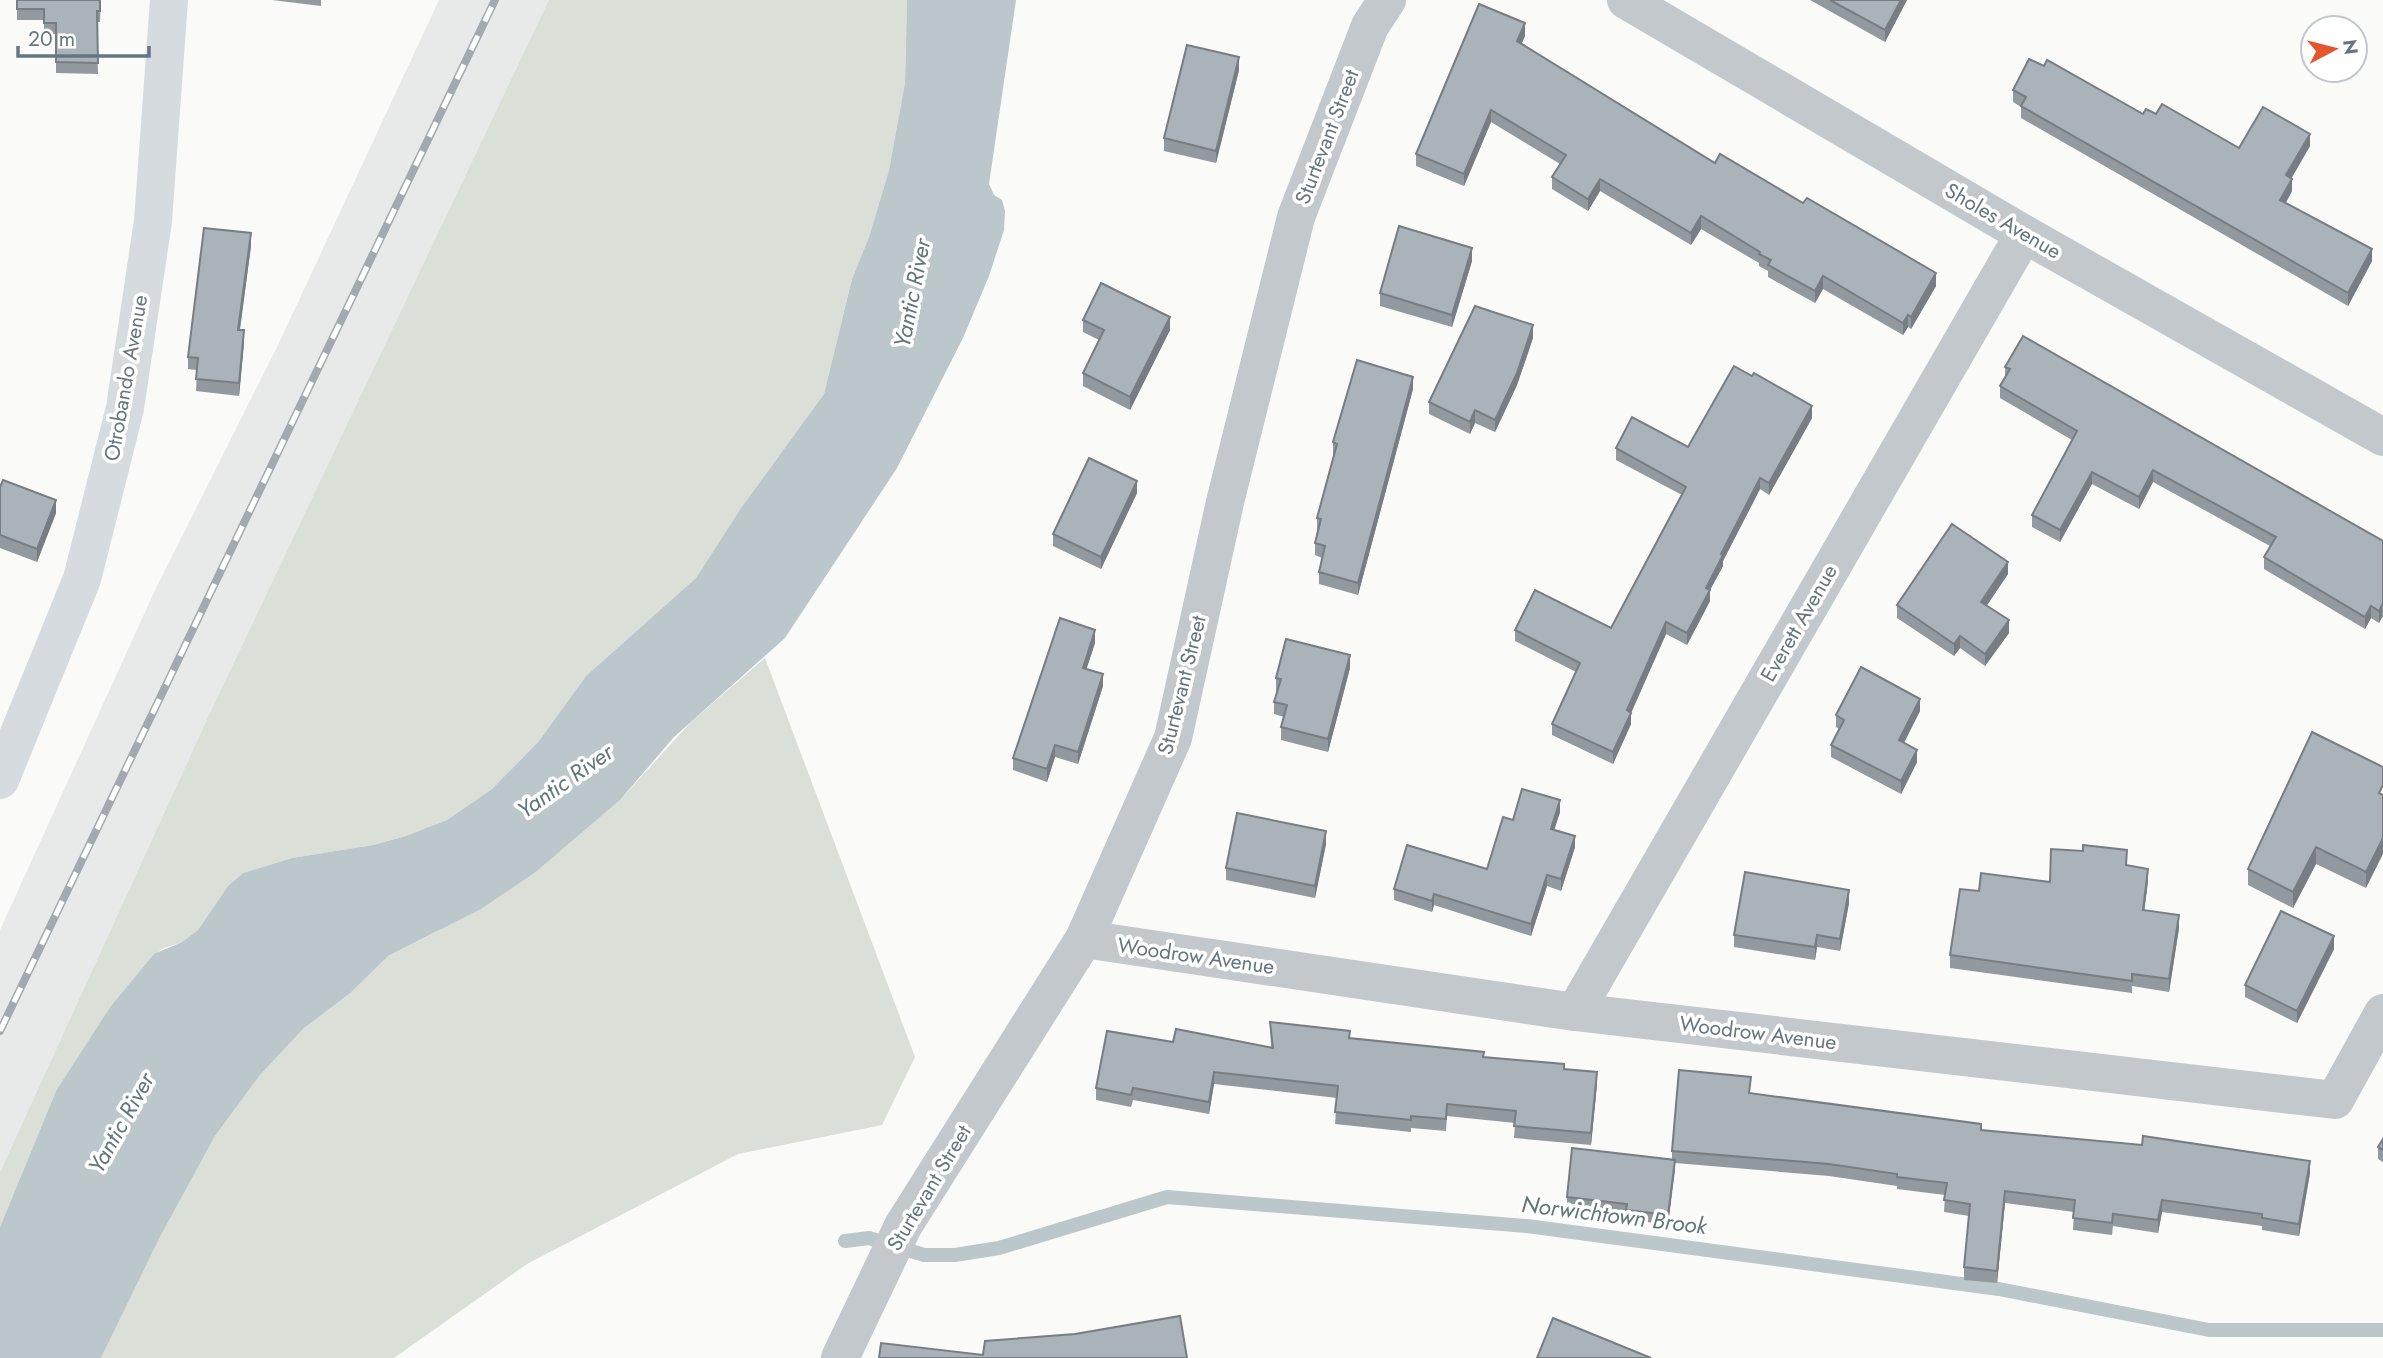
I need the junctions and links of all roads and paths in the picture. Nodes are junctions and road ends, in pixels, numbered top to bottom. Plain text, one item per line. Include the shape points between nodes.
1 (169, 0) edge
2 (1387, 0) edge
3 (1626, 0) edge
4 (2024, 234) junction
5 (2383, 437) edge
6 (0, 780) edge
7 (1084, 939) junction
8 (1574, 1012) junction
9 (2383, 1013) edge
10 (840, 1358) edge

1 - 6 street, Otrobando Avenue via 153,221 125,408 82,579
2 - 7 street, Sturtevant Street via 1370,26 1296,216 1225,502 1173,738
3 - 4 street, Sholes Avenue
4 - 5 street, Sholes Avenue
4 - 8 street, Everett Avenue
7 - 8 street, Woodrow Avenue
7 - 10 street, Sturtevant Street via 903,1226
8 - 9 street, Woodrow Avenue via 2335,1100

